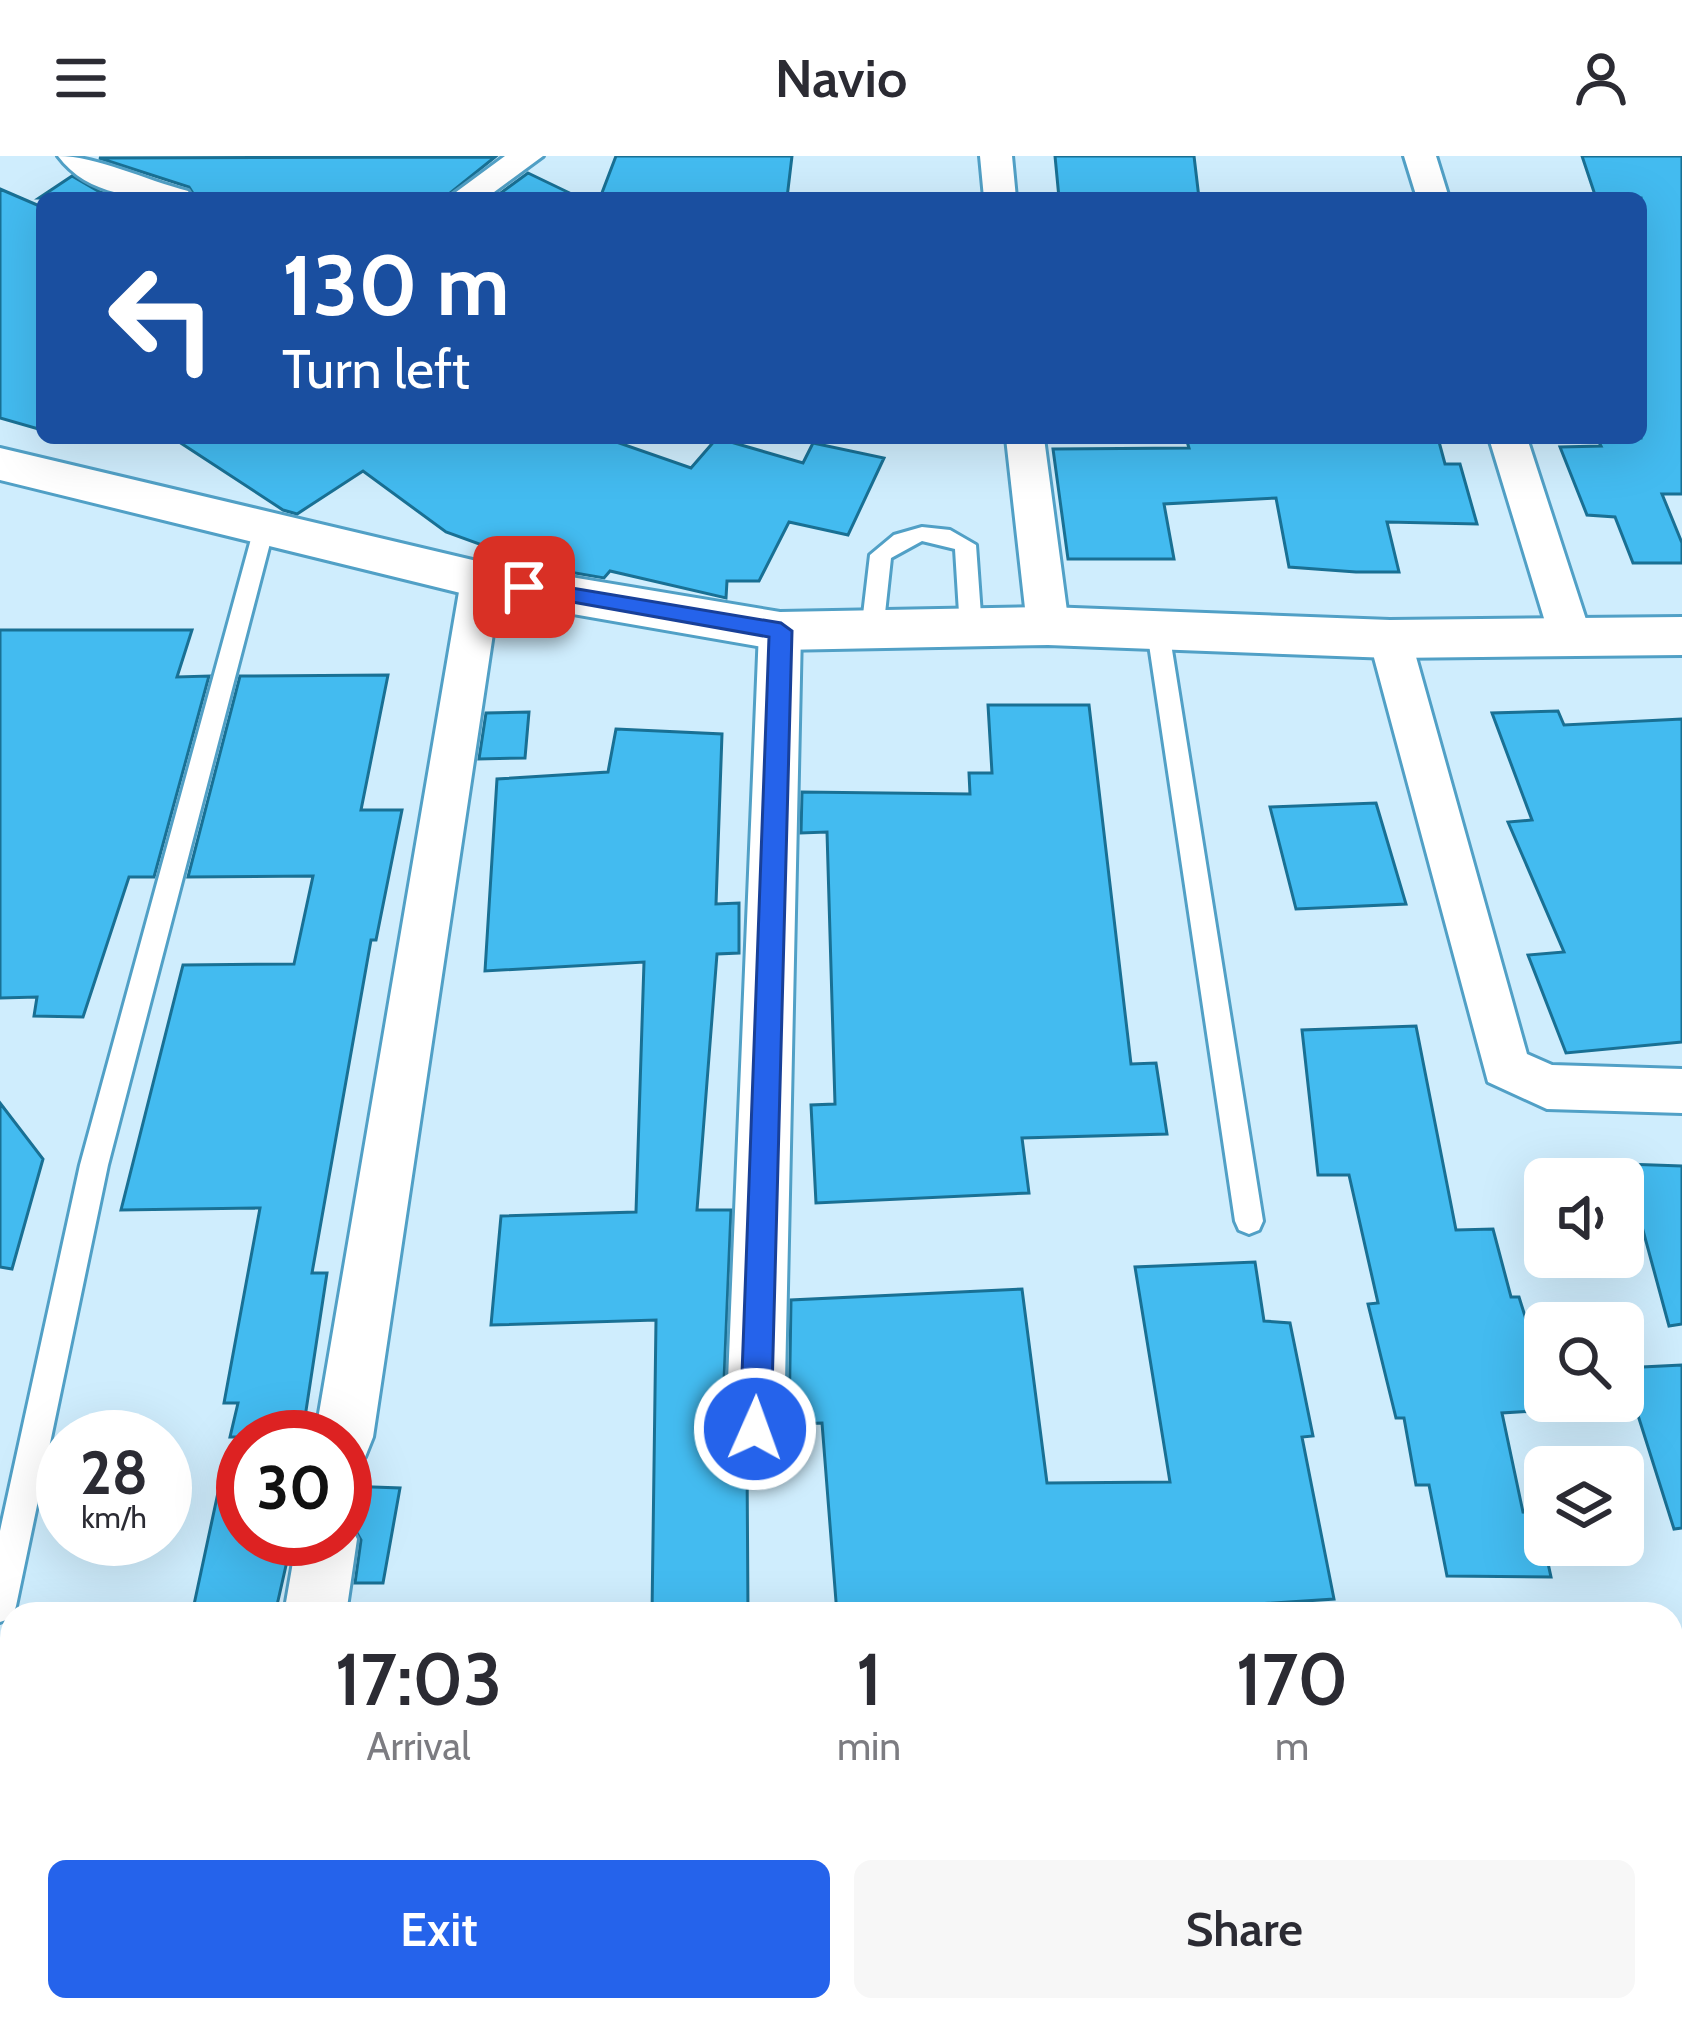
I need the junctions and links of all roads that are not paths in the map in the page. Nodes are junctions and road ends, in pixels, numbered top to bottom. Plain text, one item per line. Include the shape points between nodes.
1 (74, 156) edge
2 (527, 156) edge
3 (996, 156) edge
4 (1420, 156) edge
5 (154, 192) edge
6 (473, 192) edge
7 (999, 192) edge
8 (1431, 192) edge
9 (1026, 444) edge
10 (1510, 444) edge
11 (0, 464) edge
12 (264, 528) junction
13 (481, 580) junction
14 (1048, 626) junction
15 (971, 629) junction
16 (781, 631) junction
17 (872, 632) junction
18 (1158, 632) junction
19 (1682, 636) edge
20 (1571, 638) junction
21 (1390, 639) junction
22 (1682, 1091) edge
23 (1249, 1221) dead end
24 (348, 1410) edge
25 (755, 1429) dead end
26 (323, 1566) edge
27 (1, 1602) edge
28 (317, 1602) edge

1 - 5 street via 101,178
2 - 6 street
3 - 7 street
4 - 8 street
9 - 14 street
10 - 20 street
11 - 12 main road
12 - 13 main road
12 - 27 lane via 94,1165
13 - 16 main road
13 - 24 street
14 - 15 main road
14 - 18 main road
15 - 17 main road
15 - 17 lane via 965,545 945,533 919,533 881,555
16 - 17 main road
16 - 25 street
18 - 21 main road
18 - 23 lane
19 - 20 main road
20 - 21 main road
21 - 22 street via 1506,1067 1547,1087
26 - 28 street

